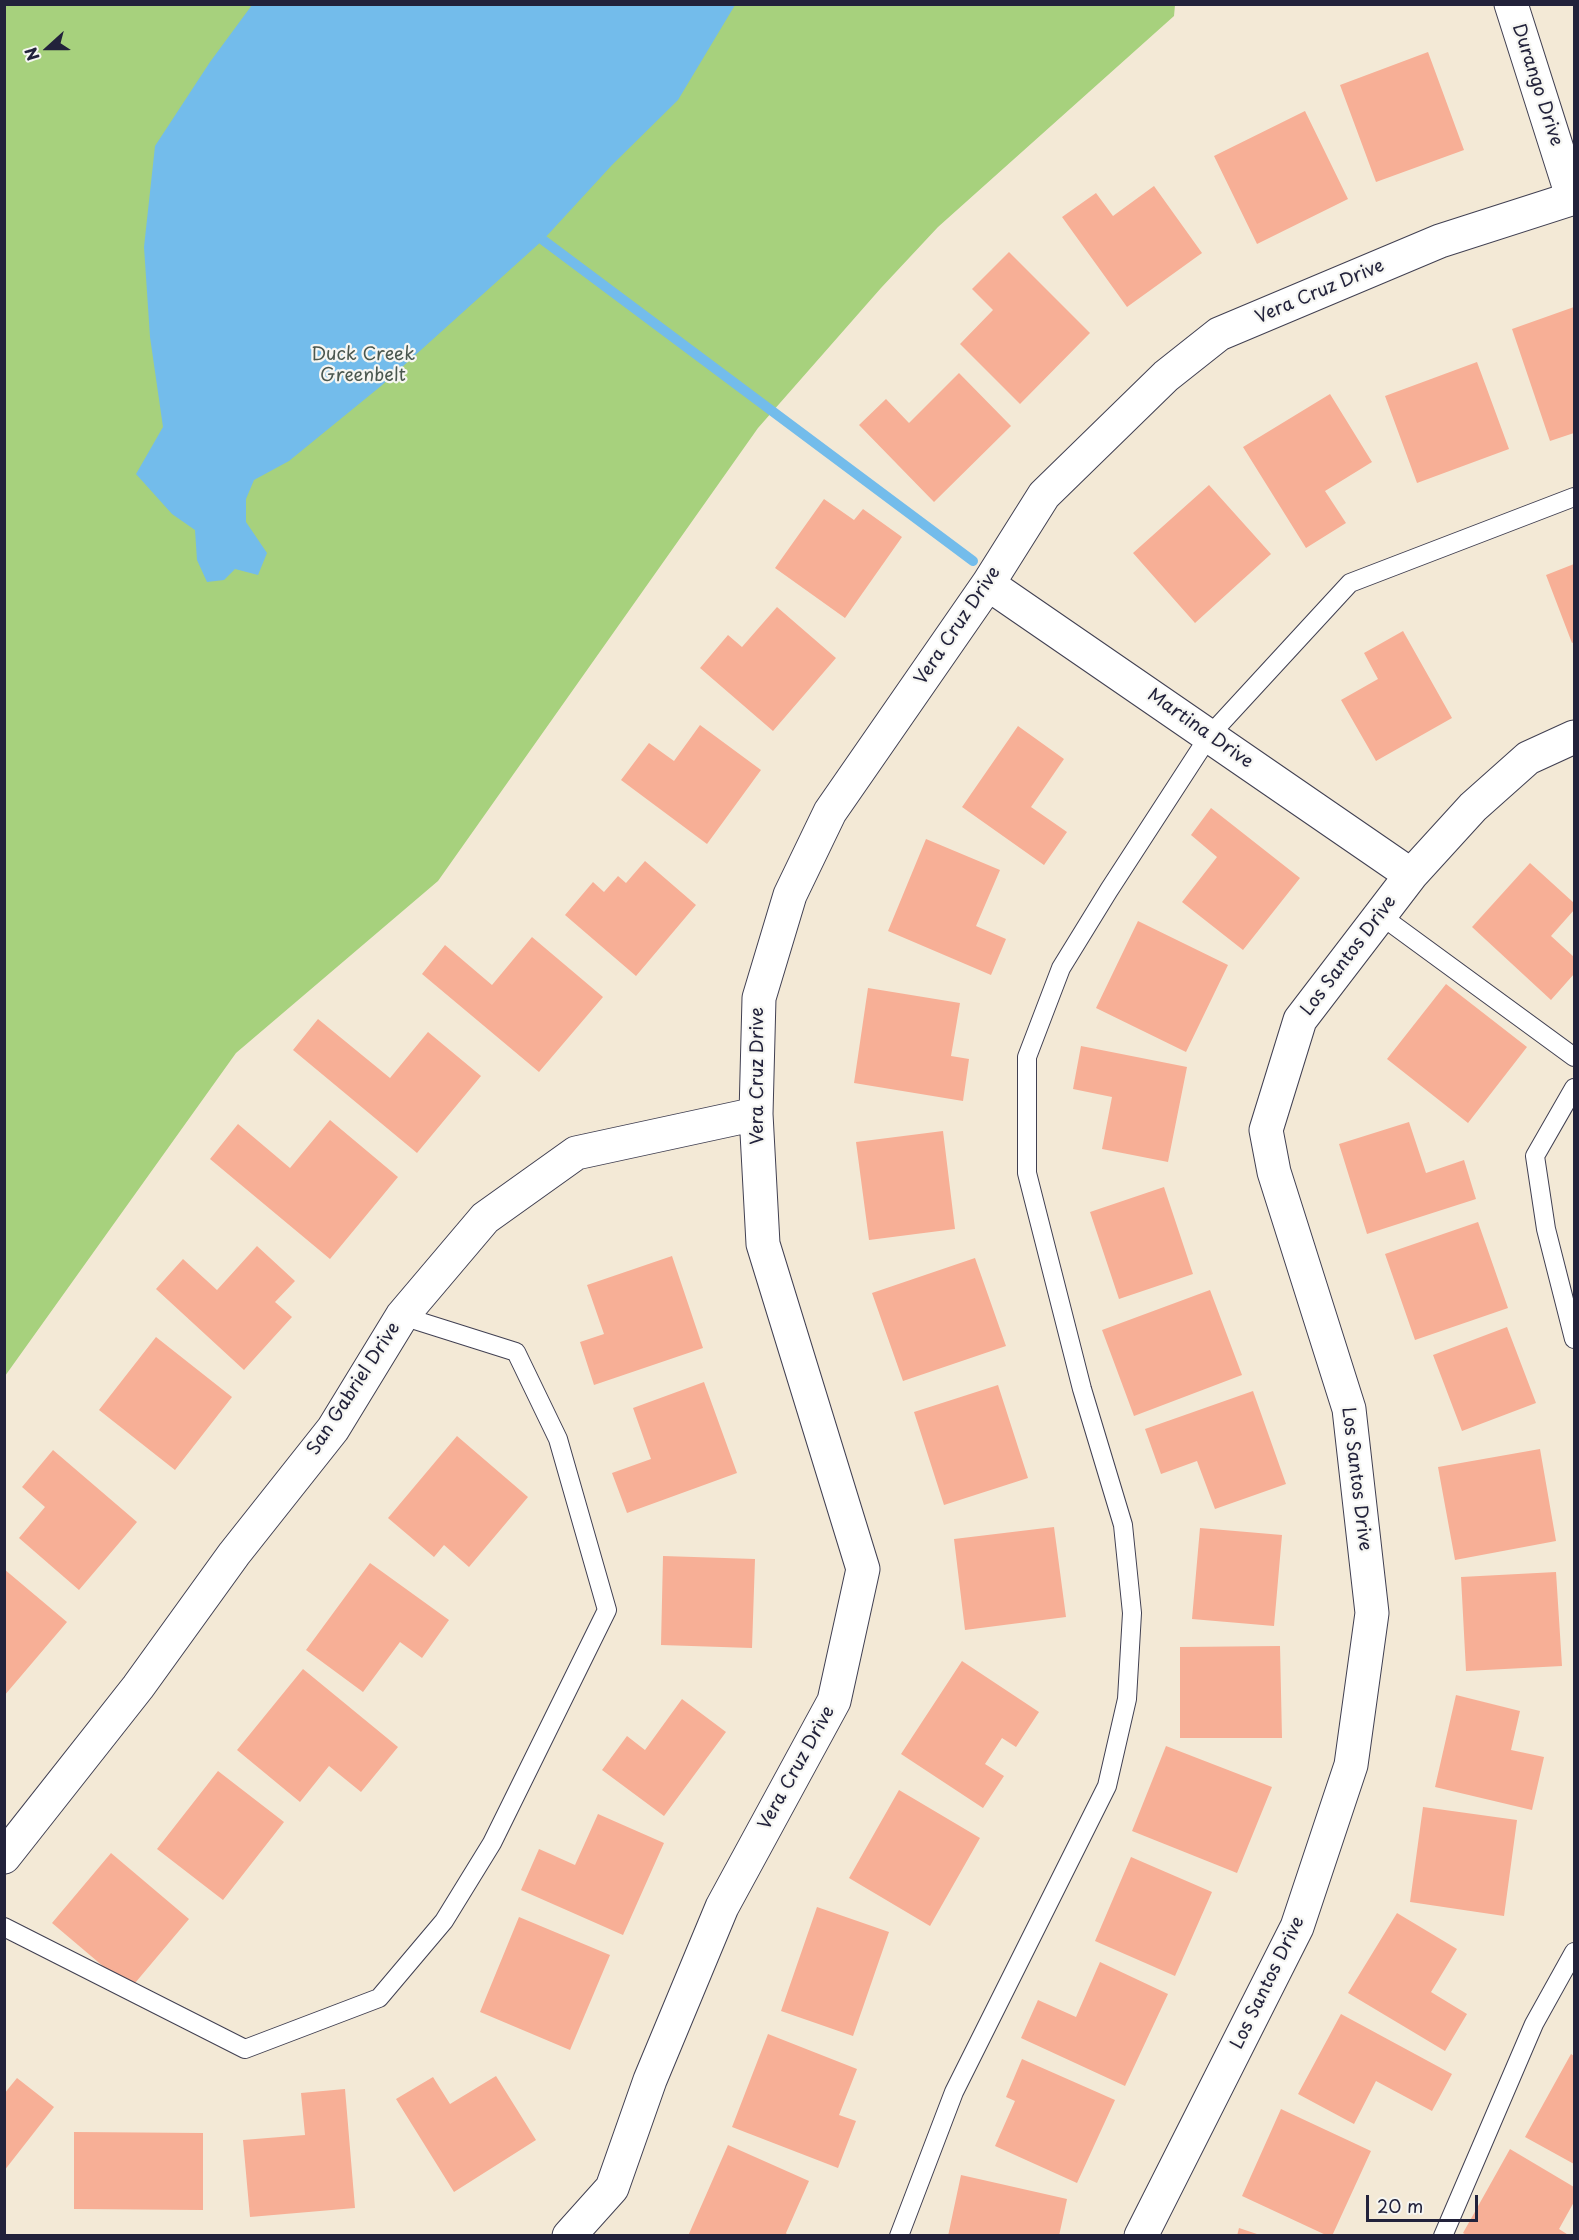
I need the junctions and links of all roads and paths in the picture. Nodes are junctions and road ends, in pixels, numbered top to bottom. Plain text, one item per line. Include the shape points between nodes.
1 (1511, 4) edge
2 (1574, 199) edge
3 (1575, 497) edge
4 (988, 584) junction
5 (1209, 736) junction
6 (1575, 737) edge
7 (1411, 875) junction
8 (1380, 915) junction
9 (1575, 1057) edge
10 (1575, 1088) edge
11 (756, 1114) junction
12 (402, 1316) junction
13 (1575, 1339) edge
14 (4, 1857) edge
15 (4, 1927) edge
16 (1575, 1952) edge
17 (569, 2235) edge
18 (899, 2235) edge
19 (1141, 2235) edge
20 (1443, 2235) edge

1 - 2 street, Durango Drive
2 - 4 street, Vera Cruz Drive via 1440,241 1219,334 1167,376 1044,495
3 - 5 lane via 1350,583
4 - 5 street, Martina Drive
4 - 11 street, Vera Cruz Drive via 830,813 790,895 759,998
5 - 7 street, Martina Drive
5 - 18 lane via 1061,968 1027,1057 1027,1173 1082,1389 1123,1525 1132,1613 1127,1699 1107,1786 954,2092
6 - 7 street, Los Santos Drive via 1528,758 1473,807
7 - 8 street, Los Santos Drive
8 - 9 lane
8 - 19 street, Los Santos Drive via 1300,1020 1266,1130 1274,1172 1349,1409 1371,1613 1351,1765 1297,1927
10 - 13 lane via 1535,1156 1546,1229
11 - 12 street, San Gabriel Drive via 576,1153 485,1218
11 - 17 street, Vera Cruz Drive via 763,1244 863,1569 834,1701 722,1907 650,2080 612,2188
12 - 14 street, San Gabriel Drive via 333,1429
12 - 15 lane via 516,1352 558,1439 607,1610 492,1843 444,1921 379,1998 245,2049
16 - 20 lane via 1534,2024

